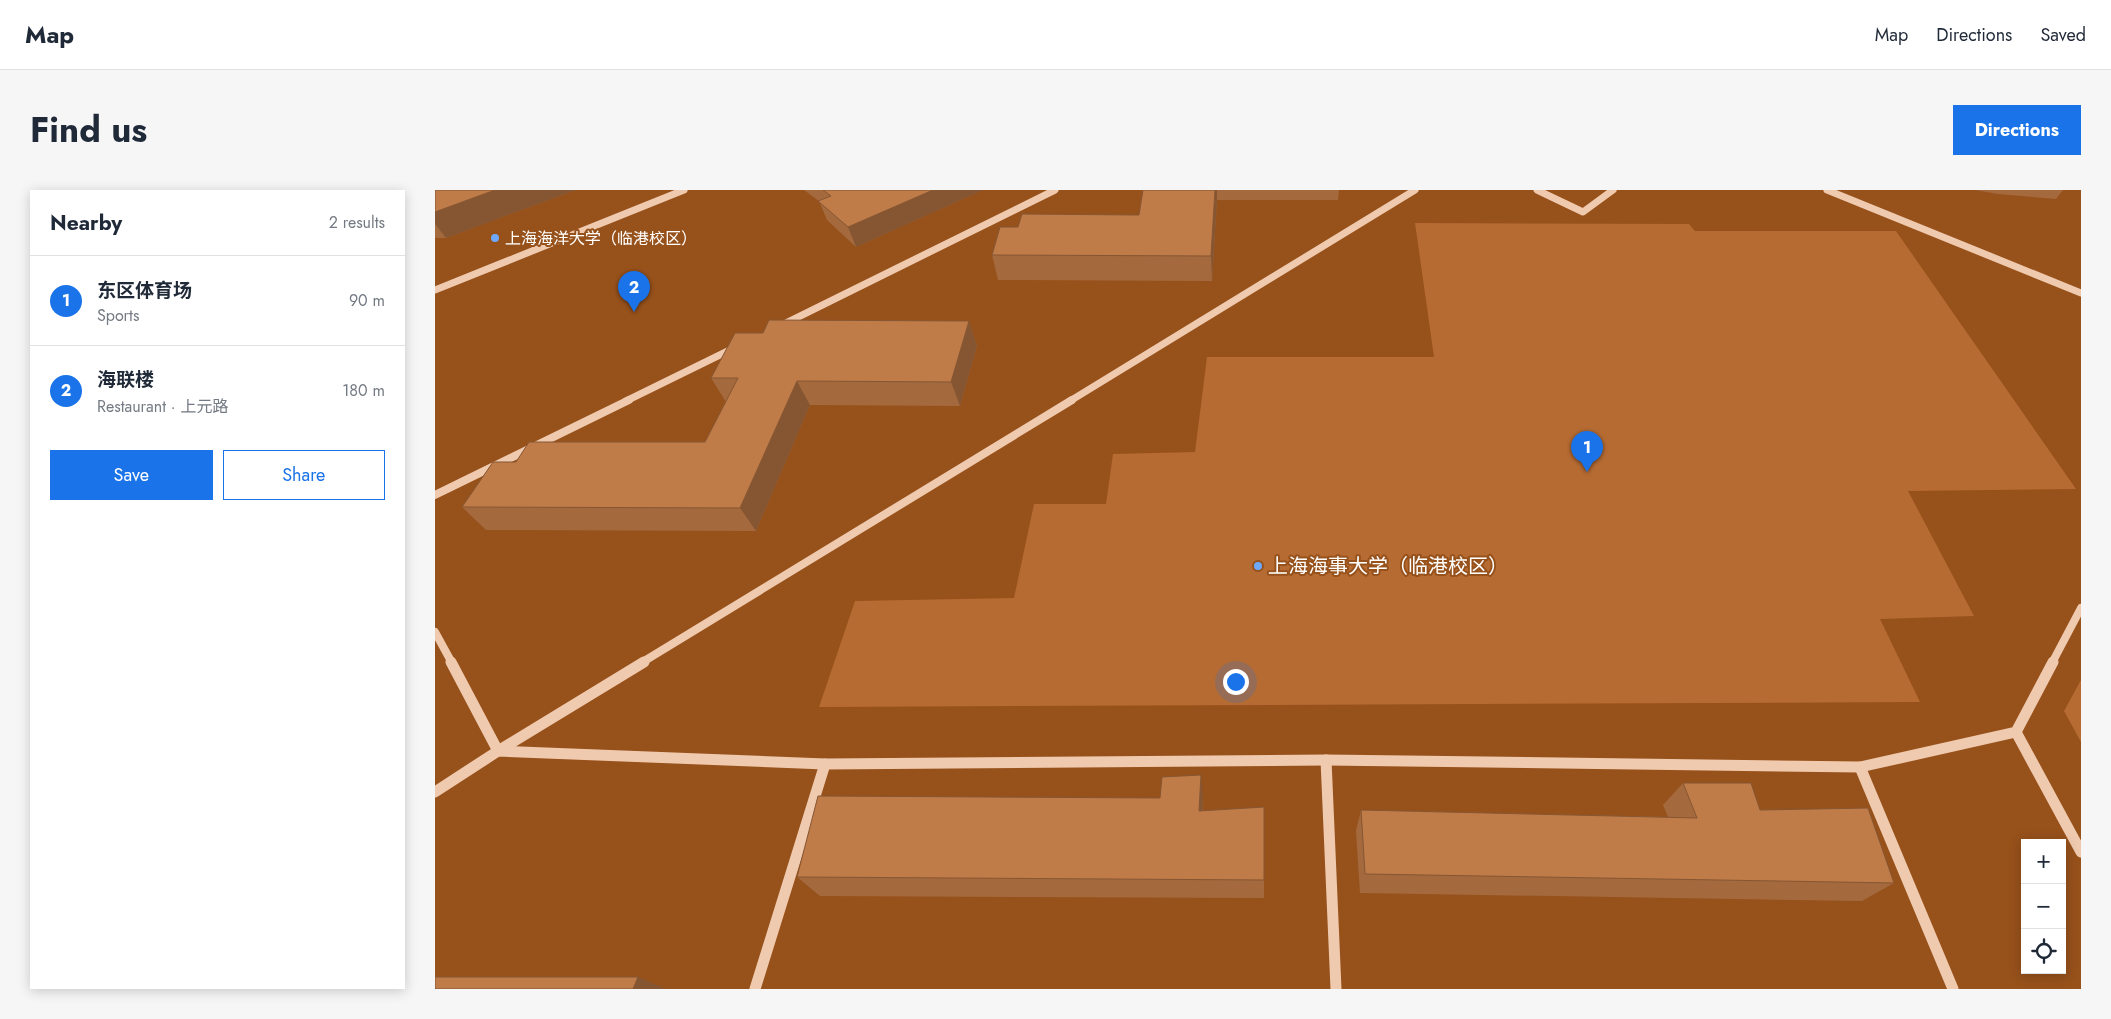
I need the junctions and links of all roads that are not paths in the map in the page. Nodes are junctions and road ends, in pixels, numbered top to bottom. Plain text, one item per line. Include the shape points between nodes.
1 (684, 190) edge
2 (1055, 190) edge
3 (1415, 190) edge
4 (1537, 190) edge
5 (1613, 190) edge
6 (1827, 190) edge
7 (435, 290) edge
8 (2081, 293) edge
9 (772, 330) edge
10 (745, 343) edge
11 (435, 495) edge
12 (2081, 608) edge
13 (435, 632) edge
14 (2017, 732) junction
15 (498, 751) junction
16 (1326, 760) junction
17 (825, 764) junction
18 (1860, 767) junction
19 (435, 792) edge
20 (2081, 852) edge
21 (755, 989) edge
22 (1336, 989) edge
23 (1953, 989) edge

1 - 7 street
2 - 9 street
3 - 15 street
4 - 5 street via 1583,212
6 - 8 street
10 - 11 street
12 - 14 street
13 - 15 street
14 - 18 street
14 - 20 street
15 - 17 street
15 - 19 street
16 - 17 street
16 - 18 street
16 - 22 street
17 - 21 street
18 - 23 street

